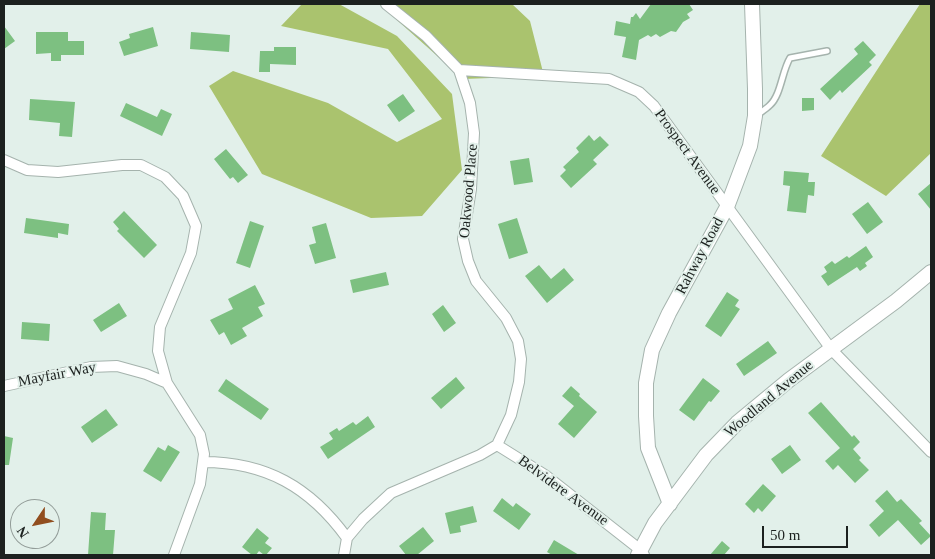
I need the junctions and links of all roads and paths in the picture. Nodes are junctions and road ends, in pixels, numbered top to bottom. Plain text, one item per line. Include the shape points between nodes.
1 (386, 4) edge
2 (752, 4) edge
3 (827, 51) dead end
4 (459, 70) junction
5 (755, 116) junction
6 (4, 160) edge
7 (727, 207) junction
8 (931, 272) edge
9 (831, 349) junction
10 (167, 383) junction
11 (4, 386) edge
12 (497, 444) junction
13 (931, 452) edge
14 (203, 462) junction
15 (670, 504) junction
16 (347, 538) junction
17 (641, 554) edge
18 (174, 555) edge
19 (344, 555) edge

1 - 4 street via 426,36
2 - 5 street, Rahway Road
3 - 5 lane via 790,58 771,104
4 - 7 street, Prospect Avenue via 609,79 639,92 654,106
4 - 12 street, Oakwood Place via 470,103 474,133 463,239 476,281 506,318 518,341 521,359 511,415
5 - 7 street, Rahway Road via 750,146
6 - 10 street via 27,170 58,172 141,166 165,177 183,196 196,226 191,252 160,327 158,351
7 - 9 street, Prospect Avenue
7 - 15 street, Rahway Road via 652,350 646,384 648,448
8 - 9 street, Woodland Avenue
9 - 13 street, Prospect Avenue
9 - 15 street, Woodland Avenue via 737,423 706,455
10 - 11 street, Mayfair Way via 118,366 91,367
10 - 14 street via 200,435
12 - 16 street via 480,455 391,493
12 - 17 street, Belvidere Avenue via 545,475
14 - 16 street via 233,464 282,480 324,510
14 - 18 street via 200,484
15 - 17 street, Woodland Avenue via 655,523
16 - 19 street

